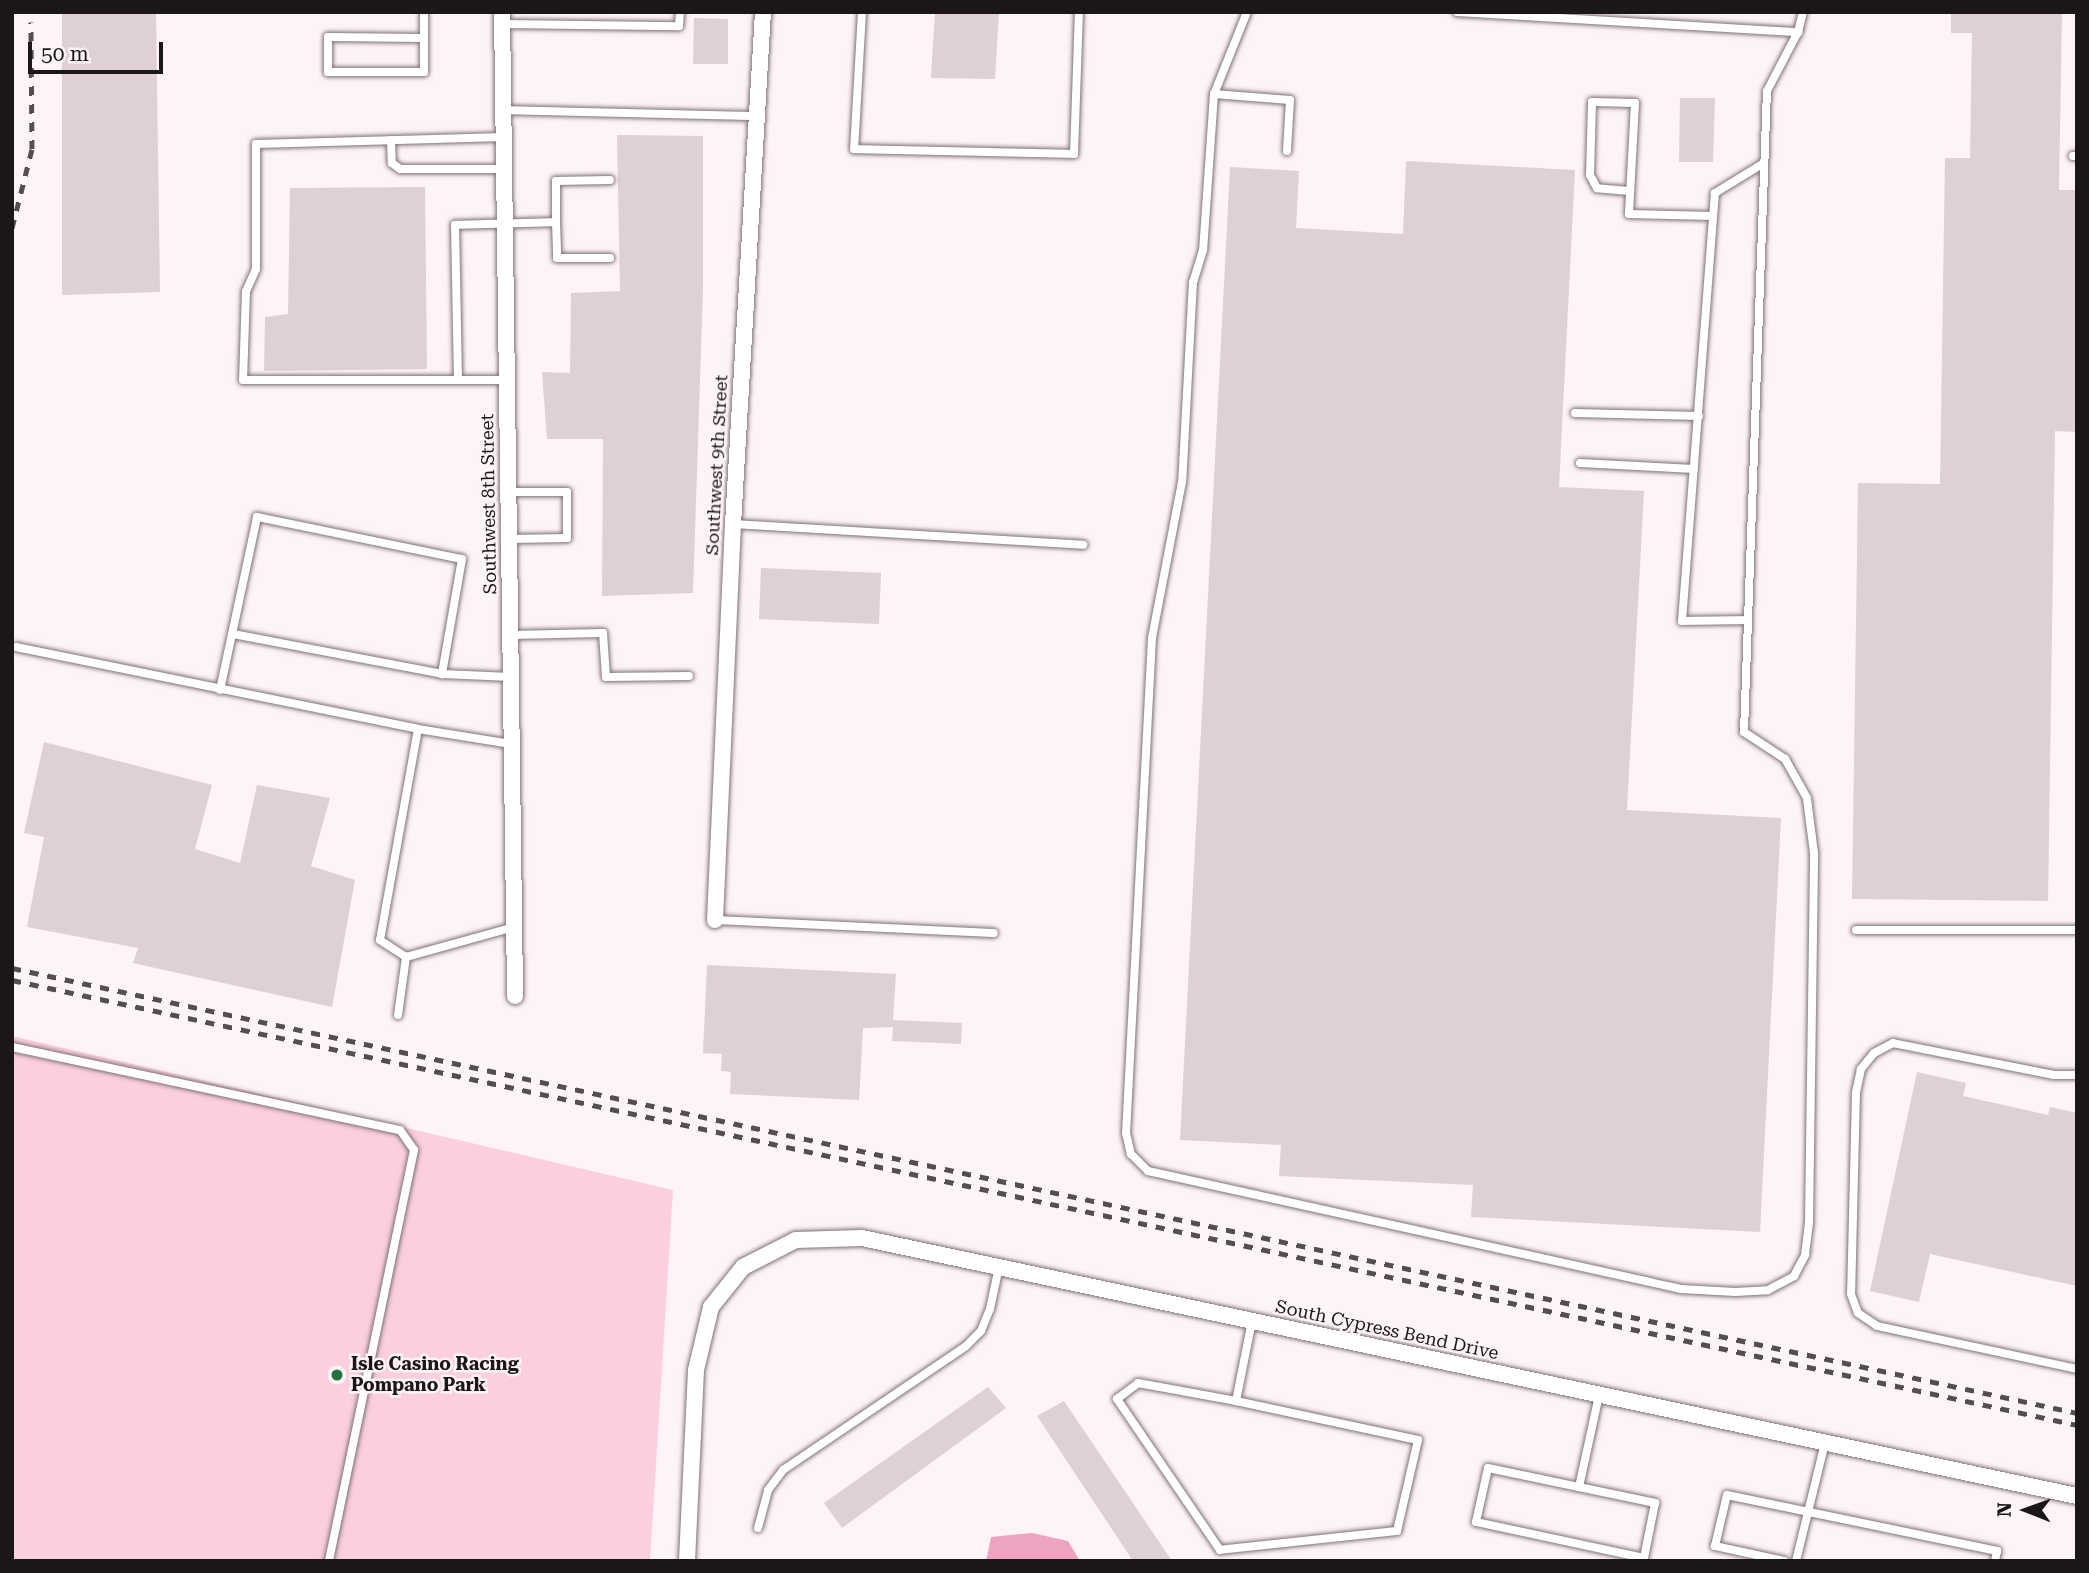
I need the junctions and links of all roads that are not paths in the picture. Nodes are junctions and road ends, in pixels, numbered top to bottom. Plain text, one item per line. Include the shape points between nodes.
1 (424, 12) edge
2 (680, 12) edge
3 (763, 12) edge
4 (862, 12) edge
5 (1079, 12) edge
6 (1247, 12) edge
7 (1457, 12) edge
8 (1802, 12) edge
9 (1598, 15) edge
10 (503, 18) edge
11 (1798, 32) junction
12 (424, 38) junction
13 (1214, 94) junction
14 (504, 110) junction
15 (757, 116) junction
16 (504, 137) junction
17 (391, 140) junction
18 (1287, 151) dead end
19 (1764, 163) junction
20 (505, 169) junction
21 (610, 180) dead end
22 (1629, 191) junction
23 (1713, 216) junction
24 (556, 222) junction
25 (505, 224) junction
26 (610, 258) dead end
27 (458, 380) junction
28 (507, 380) junction
29 (1575, 412) dead end
30 (1699, 416) junction
31 (1580, 463) dead end
32 (1694, 469) junction
33 (508, 492) junction
34 (733, 524) junction
35 (509, 539) junction
36 (1083, 545) dead end
37 (1748, 620) junction
38 (233, 634) junction
39 (510, 635) junction
40 (16, 647) dead end
41 (442, 674) junction
42 (689, 676) dead end
43 (511, 677) junction
44 (220, 690) junction
45 (418, 729) junction
46 (512, 744) junction
47 (715, 920) joint
48 (514, 927) junction
49 (1856, 930) dead end
50 (2077, 930) edge
51 (994, 933) dead end
52 (406, 957) junction
53 (514, 996) dead end
54 (398, 1015) dead end
55 (12, 1047) edge
56 (2077, 1075) edge
57 (999, 1267) junction
58 (1252, 1321) junction
59 (2077, 1369) edge
60 (1599, 1395) junction
61 (1236, 1401) junction
62 (1825, 1443) junction
63 (1579, 1487) junction
64 (2077, 1496) edge
65 (1808, 1511) junction
66 (758, 1528) dead end
67 (329, 1561) edge
68 (687, 1561) edge
69 (1784, 1561) edge
70 (1796, 1561) edge
71 (1995, 1561) edge

1 - 12 lane
2 - 10 lane via 679,26
3 - 15 street, Southwest 9th Street
4 - 5 lane via 854,149 1074,154
6 - 13 lane
7 - 9 lane
8 - 11 lane
9 - 11 lane
10 - 14 street, Southwest 8th Street
11 - 19 lane via 1767,91
12 - 12 lane via 328,37 328,72 424,72
13 - 18 lane via 1290,100
13 - 37 lane via 1203,250 1194,282 1182,482 1152,638 1126,1133 1132,1154 1149,1171 1681,1289 1768,1290 1794,1276 1805,1255 1809,1222 1814,853 1807,798 1785,759 1744,732
14 - 15 lane
14 - 16 street, Southwest 8th Street
15 - 34 street, Southwest 9th Street
16 - 17 lane
16 - 20 street, Southwest 8th Street
17 - 20 lane via 392,163 400,169
17 - 27 lane via 256,144 256,269 246,291 243,380
19 - 23 lane via 1715,193
19 - 37 lane
20 - 25 street, Southwest 8th Street
21 - 24 lane via 555,181
22 - 22 lane via 1597,188 1590,175 1592,102 1635,103
22 - 23 lane via 1629,214
23 - 30 lane
24 - 25 lane
24 - 26 lane via 557,258
25 - 27 lane via 455,225
25 - 28 street, Southwest 8th Street
27 - 28 lane
28 - 33 street, Southwest 8th Street
29 - 30 lane
30 - 32 lane
31 - 32 lane
32 - 37 lane via 1682,621
33 - 35 street, Southwest 8th Street
33 - 35 lane via 567,492 568,538
34 - 36 lane
34 - 47 street, Southwest 9th Street
35 - 39 street, Southwest 8th Street
38 - 41 lane
38 - 41 lane via 257,517 462,559
38 - 44 lane
39 - 42 lane via 603,633 606,677
39 - 43 street, Southwest 8th Street
40 - 44 lane
41 - 43 lane
43 - 46 street, Southwest 8th Street
44 - 45 lane
45 - 46 lane
45 - 52 lane via 380,940
46 - 48 street, Southwest 8th Street
47 - 51 lane
48 - 52 lane
48 - 53 street, Southwest 8th Street
49 - 50 lane
52 - 54 lane
55 - 67 lane via 400,1130 414,1150
56 - 59 lane via 2054,1075 1893,1043 1874,1053 1861,1069 1856,1093 1851,1294 1858,1313 1877,1326
57 - 58 street, South Cypress Bend Drive
57 - 66 lane via 981,1331 966,1346 783,1470 768,1490
57 - 68 street, South Cypress Bend Drive via 862,1238 796,1240 743,1267 711,1307 696,1370
58 - 60 street, South Cypress Bend Drive
58 - 61 lane
60 - 62 street, South Cypress Bend Drive
60 - 63 lane
61 - 61 lane via 1418,1440 1397,1531 1220,1550 1117,1399 1138,1383
62 - 64 street, South Cypress Bend Drive
62 - 65 lane
63 - 63 lane via 1655,1503 1644,1558 1476,1522 1488,1468
65 - 69 lane via 1727,1495 1716,1546
65 - 70 lane
65 - 71 lane via 1997,1551

